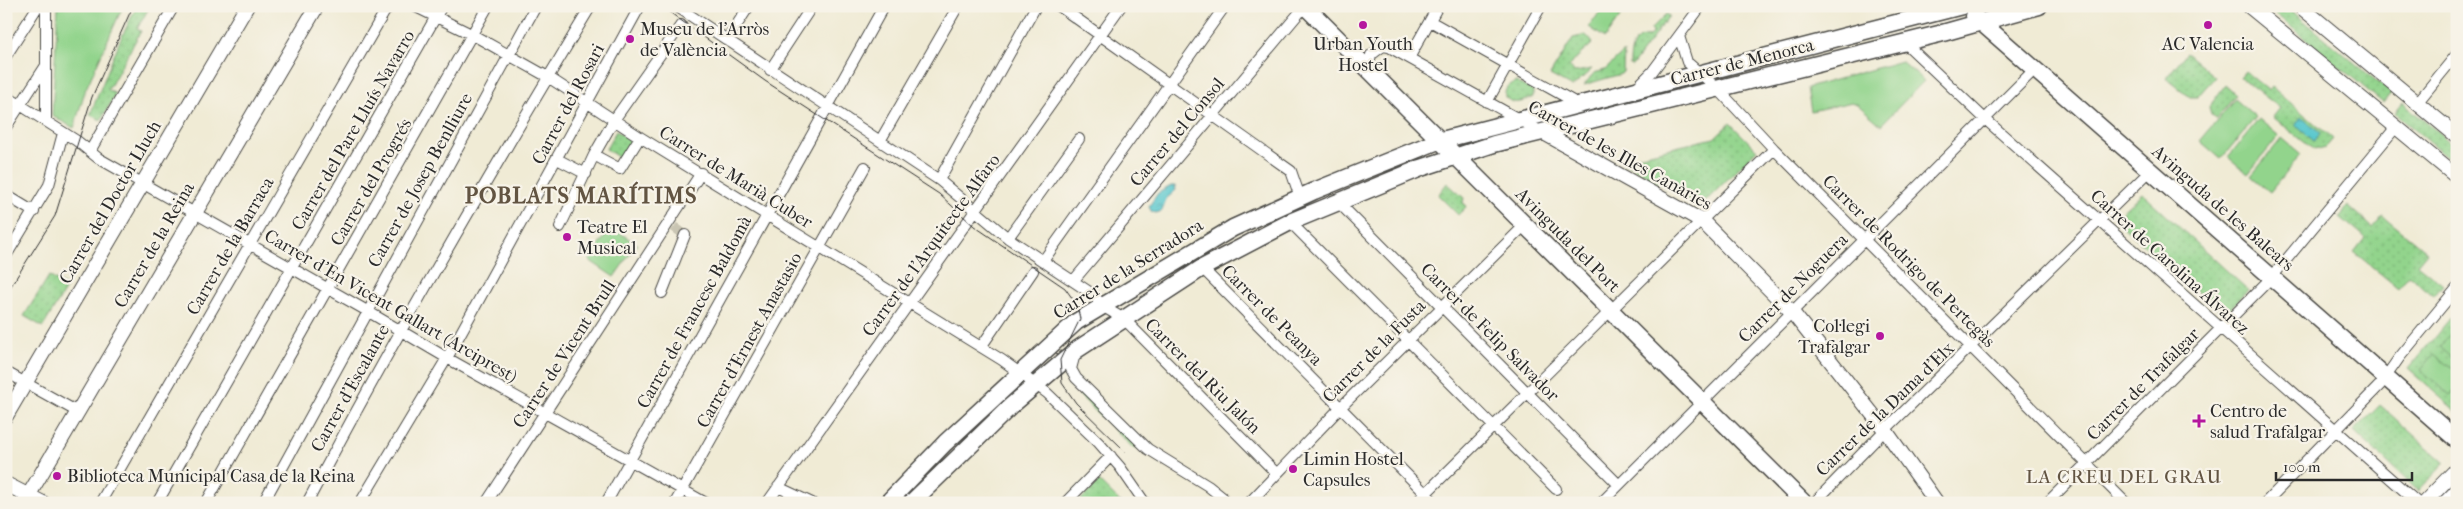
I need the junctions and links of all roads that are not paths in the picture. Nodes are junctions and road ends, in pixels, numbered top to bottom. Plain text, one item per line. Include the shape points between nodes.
1 (38, 6) edge
2 (46, 6) edge
3 (174, 6) edge
4 (247, 6) edge
5 (317, 6) edge
6 (388, 6) edge
7 (414, 6) edge
8 (442, 6) edge
9 (488, 6) edge
10 (536, 6) edge
11 (591, 6) edge
12 (640, 6) edge
13 (749, 6) edge
14 (812, 6) edge
15 (884, 6) edge
16 (958, 6) edge
17 (1036, 6) edge
18 (1059, 6) edge
19 (1121, 6) edge
20 (1225, 6) edge
21 (1305, 6) edge
22 (1438, 6) edge
23 (1541, 6) edge
24 (1701, 6) edge
25 (1963, 6) edge
26 (2039, 6) edge
27 (2249, 6) edge
28 (2300, 6) edge
29 (681, 8) edge
30 (436, 18) junction
31 (1430, 21) junction
32 (1980, 22) junction
33 (681, 25) dead end
34 (473, 35) junction
35 (1100, 36) junction
36 (1679, 36) junction
37 (726, 40) junction
38 (1904, 42) junction
39 (508, 54) junction
40 (2457, 54) edge
41 (6, 56) edge
42 (1409, 58) junction
43 (1508, 64) junction
44 (46, 66) junction
45 (770, 70) junction
46 (2034, 70) junction
47 (1368, 71) junction
48 (1700, 74) junction
49 (548, 77) junction
50 (1168, 85) junction
51 (1718, 89) junction
52 (1630, 93) junction
53 (6, 96) edge
54 (587, 100) junction
55 (1487, 102) junction
56 (2417, 103) junction
57 (20, 105) junction
58 (1580, 105) junction
59 (828, 107) junction
60 (1213, 115) junction
61 (1985, 119) junction
62 (614, 120) junction
63 (1520, 120) junction
64 (46, 122) junction
65 (6, 127) edge
66 (2396, 127) junction
67 (1542, 132) junction
68 (64, 133) junction
69 (2457, 136) edge
70 (640, 137) junction
71 (1079, 139) dead end
72 (880, 141) junction
73 (1438, 141) junction
74 (1774, 149) junction
75 (90, 151) junction
76 (594, 155) junction
77 (1454, 156) junction
78 (557, 159) junction
79 (866, 167) dead end
80 (2150, 171) junction
81 (701, 173) junction
82 (586, 174) junction
83 (2457, 177) edge
84 (939, 180) junction
85 (142, 183) junction
86 (6, 195) edge
87 (1300, 197) junction
88 (1338, 202) junction
89 (34, 212) junction
90 (975, 212) junction
91 (194, 213) junction
92 (768, 214) junction
93 (1702, 221) junction
94 (2100, 221) junction
95 (1290, 222) junction
96 (1524, 225) junction
97 (560, 227) dead end
98 (685, 235) dead end
99 (1008, 238) junction
100 (1864, 239) junction
101 (250, 244) junction
102 (820, 248) junction
103 (6, 256) edge
104 (1042, 261) junction
105 (1202, 268) junction
106 (293, 269) junction
107 (1032, 271) dead end
108 (2272, 277) junction
109 (1074, 280) junction
110 (2457, 288) edge
111 (328, 289) junction
112 (662, 293) dead end
113 (910, 304) junction
114 (1102, 306) junction
115 (1442, 308) junction
116 (1610, 311) junction
117 (366, 312) junction
118 (1792, 312) junction
119 (1124, 319) junction
120 (2221, 329) junction
121 (400, 331) junction
122 (1408, 341) junction
123 (981, 347) junction
124 (1972, 347) junction
125 (1078, 349) junction
126 (447, 358) junction
127 (6, 372) edge
128 (1019, 373) junction
129 (2386, 377) junction
130 (26, 384) junction
131 (1036, 384) junction
132 (1528, 392) junction
133 (1701, 402) junction
134 (1341, 407) junction
135 (76, 411) junction
136 (546, 412) junction
137 (6, 416) edge
138 (1492, 426) junction
139 (1885, 430) junction
140 (2337, 431) junction
141 (2457, 440) edge
142 (1111, 456) junction
143 (630, 460) junction
144 (2087, 463) junction
145 (2457, 469) edge
146 (1276, 473) junction
147 (6, 484) edge
148 (1619, 485) junction
149 (778, 487) junction
150 (682, 490) junction
151 (1556, 490) dead end
152 (2457, 492) edge
153 (1425, 493) junction
154 (26, 499) edge
155 (43, 503) edge
156 (100, 503) edge
157 (157, 503) edge
158 (206, 503) edge
159 (263, 503) edge
160 (307, 503) edge
161 (360, 503) edge
162 (486, 503) edge
163 (606, 503) edge
164 (675, 503) edge
165 (706, 503) edge
166 (767, 503) edge
167 (812, 503) edge
168 (886, 503) edge
169 (911, 503) edge
170 (1065, 503) edge
171 (1145, 503) edge
172 (1224, 503) edge
173 (1249, 503) edge
174 (1416, 503) edge
175 (1435, 503) edge
176 (1601, 503) edge
177 (1804, 503) edge
178 (1814, 503) edge
179 (1937, 503) edge
180 (2047, 503) edge
181 (2126, 503) edge
182 (2265, 503) edge
183 (2418, 503) edge
184 (2424, 503) edge
185 (2445, 503) edge

1 - 41 street
2 - 44 street
3 - 75 street
4 - 85 street, Carrer del Doctor Lluch
5 - 91 street, Carrer de la Reina
6 - 101 street, Carrer de la Barraca
7 - 30 street, Carrer de Marià Cuber
8 - 30 street, Carrer del Pare Lluís Navarro
9 - 34 street, Carrer del Progrés
10 - 39 street, Carrer de Josep Benlliure
11 - 49 street, Carrer d'Escalante
12 - 54 street, Carrer del Rosari
13 - 37 street
14 - 45 street
15 - 59 street, Carrer de Francesc Baldomà
16 - 72 street
17 - 84 street
18 - 35 street
19 - 35 street, Carrer de l'Arquitecte Alfaro
20 - 50 street
21 - 47 main road, Avinguda del Port
21 - 60 street, Carrer del Consol
22 - 31 street
23 - 43 street
24 - 36 street
25 - 32 main road, Avinguda de les Balears
25 - 48 main road, Carrer de Menorca
26 - 32 main road, Carrer de Menorca
27 - 66 street
28 - 56 street
29 - 37 street, Carrer del Riu Jalón
30 - 34 street, Carrer de Marià Cuber
30 - 106 street, Carrer del Pare Lluís Navarro
31 - 42 street
31 - 43 street
32 - 38 main road, Carrer de Menorca
32 - 46 main road, Avinguda de les Balears
33 - 62 street
34 - 39 street, Carrer de Marià Cuber
34 - 111 street, Carrer del Progrés
35 - 50 street
35 - 90 street, Carrer de l'Arquitecte Alfaro
36 - 48 street, Carrer de Rodrigo de Pertegàs via 1687,62
36 - 52 street via 1652,72
37 - 45 street, Carrer del Riu Jalón
38 - 51 main road, Carrer de Menorca
38 - 61 street, Carrer de Carolina Álvarez
39 - 49 street, Carrer de Marià Cuber
39 - 117 street, Carrer de Josep Benlliure
40 - 56 street
42 - 47 street, Carrer de les Illes Canàries via 1383,46 1371,54
42 - 55 street, Carrer de les Illes Canàries
43 - 55 street
43 - 58 street
44 - 57 street
44 - 64 street
45 - 59 street, Carrer del Riu Jalón
46 - 61 street, Carrer de Noguera
46 - 80 main road, Avinguda de les Balears
47 - 73 main road, Avinguda del Port
48 - 51 street, Carrer de Rodrigo de Pertegàs
48 - 52 main road, Carrer de Menorca
49 - 54 street, Carrer de Marià Cuber
49 - 121 street, Carrer d'Escalante
50 - 60 street
50 - 104 street
51 - 67 main road, Carrer de Menorca
51 - 74 street, Carrer de Rodrigo de Pertegàs
52 - 58 main road, Carrer de Menorca
53 - 57 street, Carrer d'En Vicent Gallart (Arciprest)
54 - 62 street, Carrer de Marià Cuber
54 - 78 street, Carrer del Rosari
55 - 63 street, Carrer de les Illes Canàries
56 - 69 street
57 - 64 street, Carrer d'En Vicent Gallart (Arciprest)
57 - 65 street
58 - 63 main road, Carrer de Menorca
59 - 72 street, Carrer del Riu Jalón
59 - 92 street, Carrer de Francesc Baldomà
60 - 87 street via 1291,171
60 - 109 street, Carrer del Consol
61 - 94 street, Carrer de Carolina Álvarez
61 - 100 street, Carrer de Noguera
62 - 70 street, Carrer de Marià Cuber
62 - 76 street
63 - 67 street, Carrer de les Illes Canàries
63 - 73 main road, Carrer de Menorca
64 - 68 street, Carrer d'En Vicent Gallart (Arciprest)
66 - 83 street
66 - 108 street, Carrer de Trafalgar
67 - 77 main road, Carrer de Menorca
67 - 93 street, Carrer de les Illes Canàries
68 - 75 street, Carrer d'En Vicent Gallart (Arciprest)
68 - 89 street via 49,184
70 - 76 street via 620,169
70 - 81 street, Carrer de Marià Cuber
71 - 99 street
72 - 84 street, Carrer del Riu Jalón
73 - 77 main road, Avinguda del Port
73 - 87 main road, Carrer de la Serradora
74 - 93 street
74 - 100 street, Carrer de Rodrigo de Pertegàs
75 - 85 street, Carrer d'En Vicent Gallart (Arciprest)
76 - 82 street
77 - 88 main road
77 - 96 main road, Avinguda del Port
78 - 82 street
78 - 126 street, Carrer del Rosari
79 - 102 street, Carrer d'Ernest Anastasio
80 - 94 street, Carrer de la Dama d'Elx
80 - 108 main road, Avinguda de les Balears
81 - 92 street, Carrer de Marià Cuber
81 - 136 street, Carrer de Vicent Brull via 672,225
82 - 97 street
84 - 90 street, Carrer del Riu Jalón
85 - 91 street, Carrer d'En Vicent Gallart (Arciprest)
85 - 130 street, Carrer del Doctor Lluch
86 - 89 street
87 - 114 main road, Carrer de la Serradora via 1233,228
88 - 95 main road
88 - 115 street, Carrer de Felip Salvador
89 - 103 street
90 - 99 street, Carrer del Riu Jalón
90 - 113 street, Carrer de l'Arquitecte Alfaro
91 - 101 street, Carrer d'En Vicent Gallart (Arciprest)
91 - 135 street, Carrer de la Reina
92 - 102 street, Carrer de Marià Cuber
92 - 143 street, Carrer de Francesc Baldomà
93 - 116 street
93 - 118 street, Carrer de les Illes Canàries
94 - 120 street, Carrer de Carolina Álvarez
94 - 124 street, Carrer de la Dama d'Elx
95 - 105 main road
95 - 122 street
96 - 115 street, Carrer de la Fusta
96 - 116 main road, Avinguda del Port
98 - 112 street
99 - 104 street, Carrer del Riu Jalón
100 - 118 street, Carrer de Noguera
100 - 124 street, Carrer de Rodrigo de Pertegàs
101 - 106 street, Carrer d'En Vicent Gallart (Arciprest)
101 - 156 street, Carrer de la Barraca
102 - 113 street, Carrer de Marià Cuber
102 - 150 street, Carrer d'Ernest Anastasio
104 - 109 street, Carrer del Riu Jalón
105 - 119 main road
105 - 134 street, Carrer de Peanya
106 - 111 street, Carrer d'En Vicent Gallart (Arciprest)
106 - 157 street, Carrer del Pare Lluís Navarro
107 - 123 street
108 - 120 street, Carrer de Trafalgar
108 - 129 main road, Avinguda de les Balears
109 - 114 street, Carrer del Riu Jalón via 1094,295
110 - 129 street
111 - 117 street, Carrer d'En Vicent Gallart (Arciprest)
111 - 158 street, Carrer del Progrés
113 - 123 street, Carrer de Marià Cuber
113 - 149 street, Carrer de l'Arquitecte Alfaro
114 - 119 street, Carrer del Riu Jalón
114 - 128 main road, Carrer de la Serradora via 1076,322
115 - 122 street, Carrer de la Fusta
115 - 132 street, Carrer de Felip Salvador
116 - 132 street
116 - 133 main road, Avinguda del Port
117 - 121 street, Carrer d'En Vicent Gallart (Arciprest)
117 - 159 street, Carrer de Josep Benlliure
118 - 133 street, Carrer de Noguera
118 - 139 street, Carrer de les Illes Canàries
119 - 125 main road
119 - 146 street, Carrer del Riu Jalón
120 - 140 street, Carrer de Carolina Álvarez
120 - 144 street, Carrer de Trafalgar
121 - 126 street, Carrer d'En Vicent Gallart (Arciprest)
121 - 160 street, Carrer d'Escalante
122 - 134 street, Carrer de la Fusta
122 - 138 street
123 - 128 street, Carrer de Marià Cuber
124 - 139 street, Carrer de la Dama d'Elx
124 - 144 street, Carrer de Rodrigo de Pertegàs
125 - 131 main road
125 - 172 street via 1071,369 1076,378 1148,449 1208,486 1223,498
126 - 136 street, Carrer d'En Vicent Gallart (Arciprest)
126 - 161 street, Carrer del Rosari
127 - 130 street
128 - 131 street, Carrer de Marià Cuber
128 - 168 main road, Carrer de la Serradora
129 - 140 street
129 - 141 main road, Avinguda de les Balears
130 - 135 street
130 - 137 street, Carrer del Doctor Lluch
131 - 142 street, Carrer de Marià Cuber
131 - 169 main road
132 - 138 street
132 - 148 street, Carrer de Felip Salvador
133 - 148 street, Carrer de Noguera
133 - 177 main road, Avinguda del Port
134 - 146 street, Carrer de la Fusta
134 - 153 street, Carrer de Peanya
135 - 154 street, Carrer de la Reina
136 - 143 street, Carrer d'En Vicent Gallart (Arciprest)
136 - 162 street, Carrer de Vicent Brull
138 - 151 street
138 - 153 street
139 - 178 street, Carrer de la Dama d'Elx
139 - 179 street, Carrer de les Illes Canàries
140 - 182 street
140 - 183 street, Carrer de Carolina Álvarez
142 - 170 street
142 - 171 street, Carrer de Marià Cuber
143 - 150 street, Carrer d'En Vicent Gallart (Arciprest)
143 - 163 street, Carrer de Francesc Baldomà
144 - 180 street, Carrer de Trafalgar
144 - 181 street, Carrer de Rodrigo de Pertegàs
145 - 184 street
146 - 173 street, Carrer de la Fusta
147 - 154 street
148 - 176 street, Carrer de Noguera
149 - 166 street, Carrer de l'Arquitecte Alfaro
149 - 167 street
150 - 164 street, Carrer d'Ernest Anastasio
150 - 165 street, Carrer d'En Vicent Gallart (Arciprest)
152 - 185 street
153 - 174 street
153 - 175 street, Carrer de Peanya
154 - 155 street

